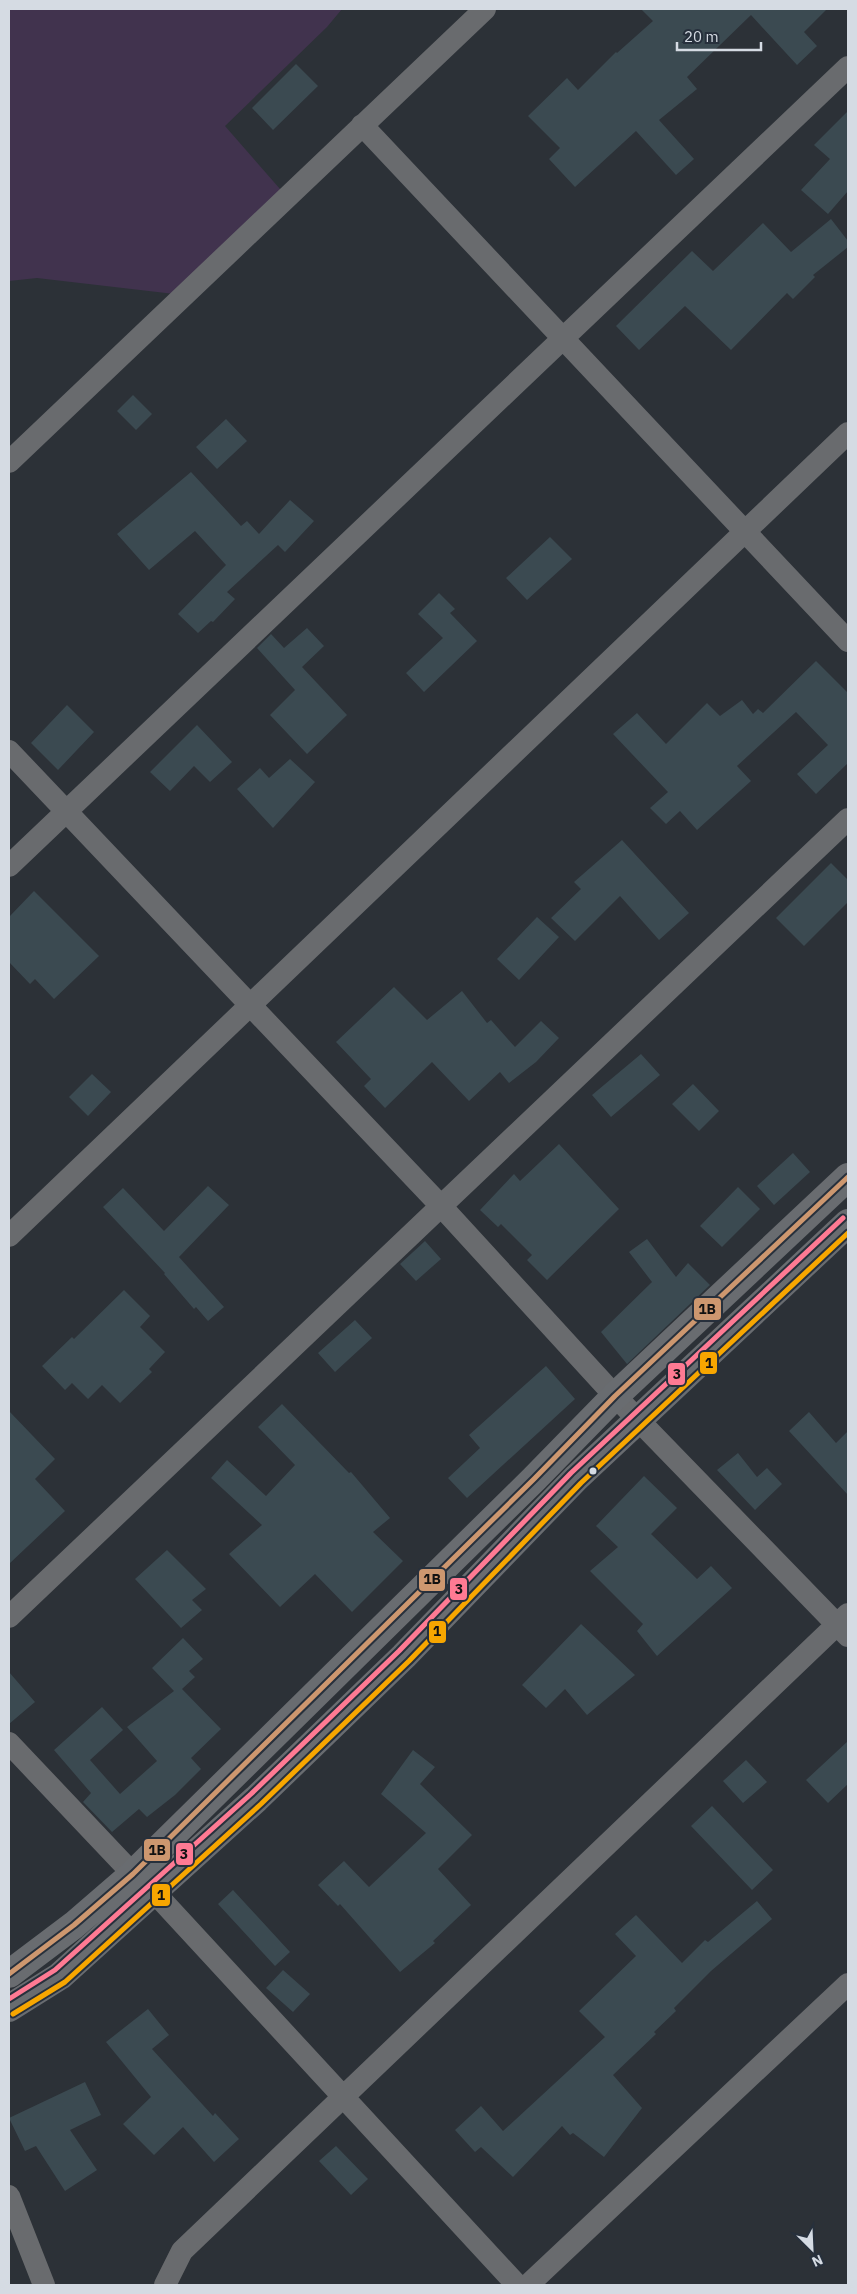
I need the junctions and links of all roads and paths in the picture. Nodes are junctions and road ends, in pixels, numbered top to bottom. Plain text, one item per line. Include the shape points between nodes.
1 (485, 9) edge
2 (848, 67) edge
3 (362, 125) junction
4 (564, 338) junction
5 (848, 433) edge
6 (9, 462) edge
7 (746, 532) junction
8 (848, 640) edge
9 (9, 751) edge
10 (66, 812) junction
11 (848, 819) edge
12 (9, 866) edge
13 (250, 1005) junction
14 (848, 1177) edge
15 (440, 1206) junction
16 (848, 1222) edge
17 (9, 1236) edge
18 (615, 1396) junction
19 (638, 1419) junction
20 (9, 1617) edge
21 (844, 1624) edge
22 (9, 1743) edge
23 (133, 1874) junction
24 (154, 1892) junction
25 (9, 1974) edge
26 (848, 1984) edge
27 (9, 2008) edge
28 (342, 2098) junction
29 (9, 2196) edge
30 (44, 2285) edge
31 (165, 2285) edge
32 (517, 2285) edge
33 (528, 2285) edge

1 - 3 street
2 - 4 street
3 - 4 street
3 - 6 street
4 - 7 street
4 - 10 street
5 - 7 street
7 - 8 street
7 - 13 street
9 - 10 street
10 - 12 street
10 - 13 street
11 - 15 street
13 - 15 street
13 - 17 street
14 - 18 main road
15 - 18 street
15 - 20 street
16 - 19 main road
18 - 19 street
18 - 23 main road
19 - 21 street
19 - 24 main road via 397,1662
21 - 28 street
22 - 23 street
23 - 24 street
23 - 25 main road via 74,1925
24 - 27 main road via 60,1976
24 - 28 street
26 - 33 street
28 - 31 street via 182,2251
28 - 32 street
29 - 30 street

